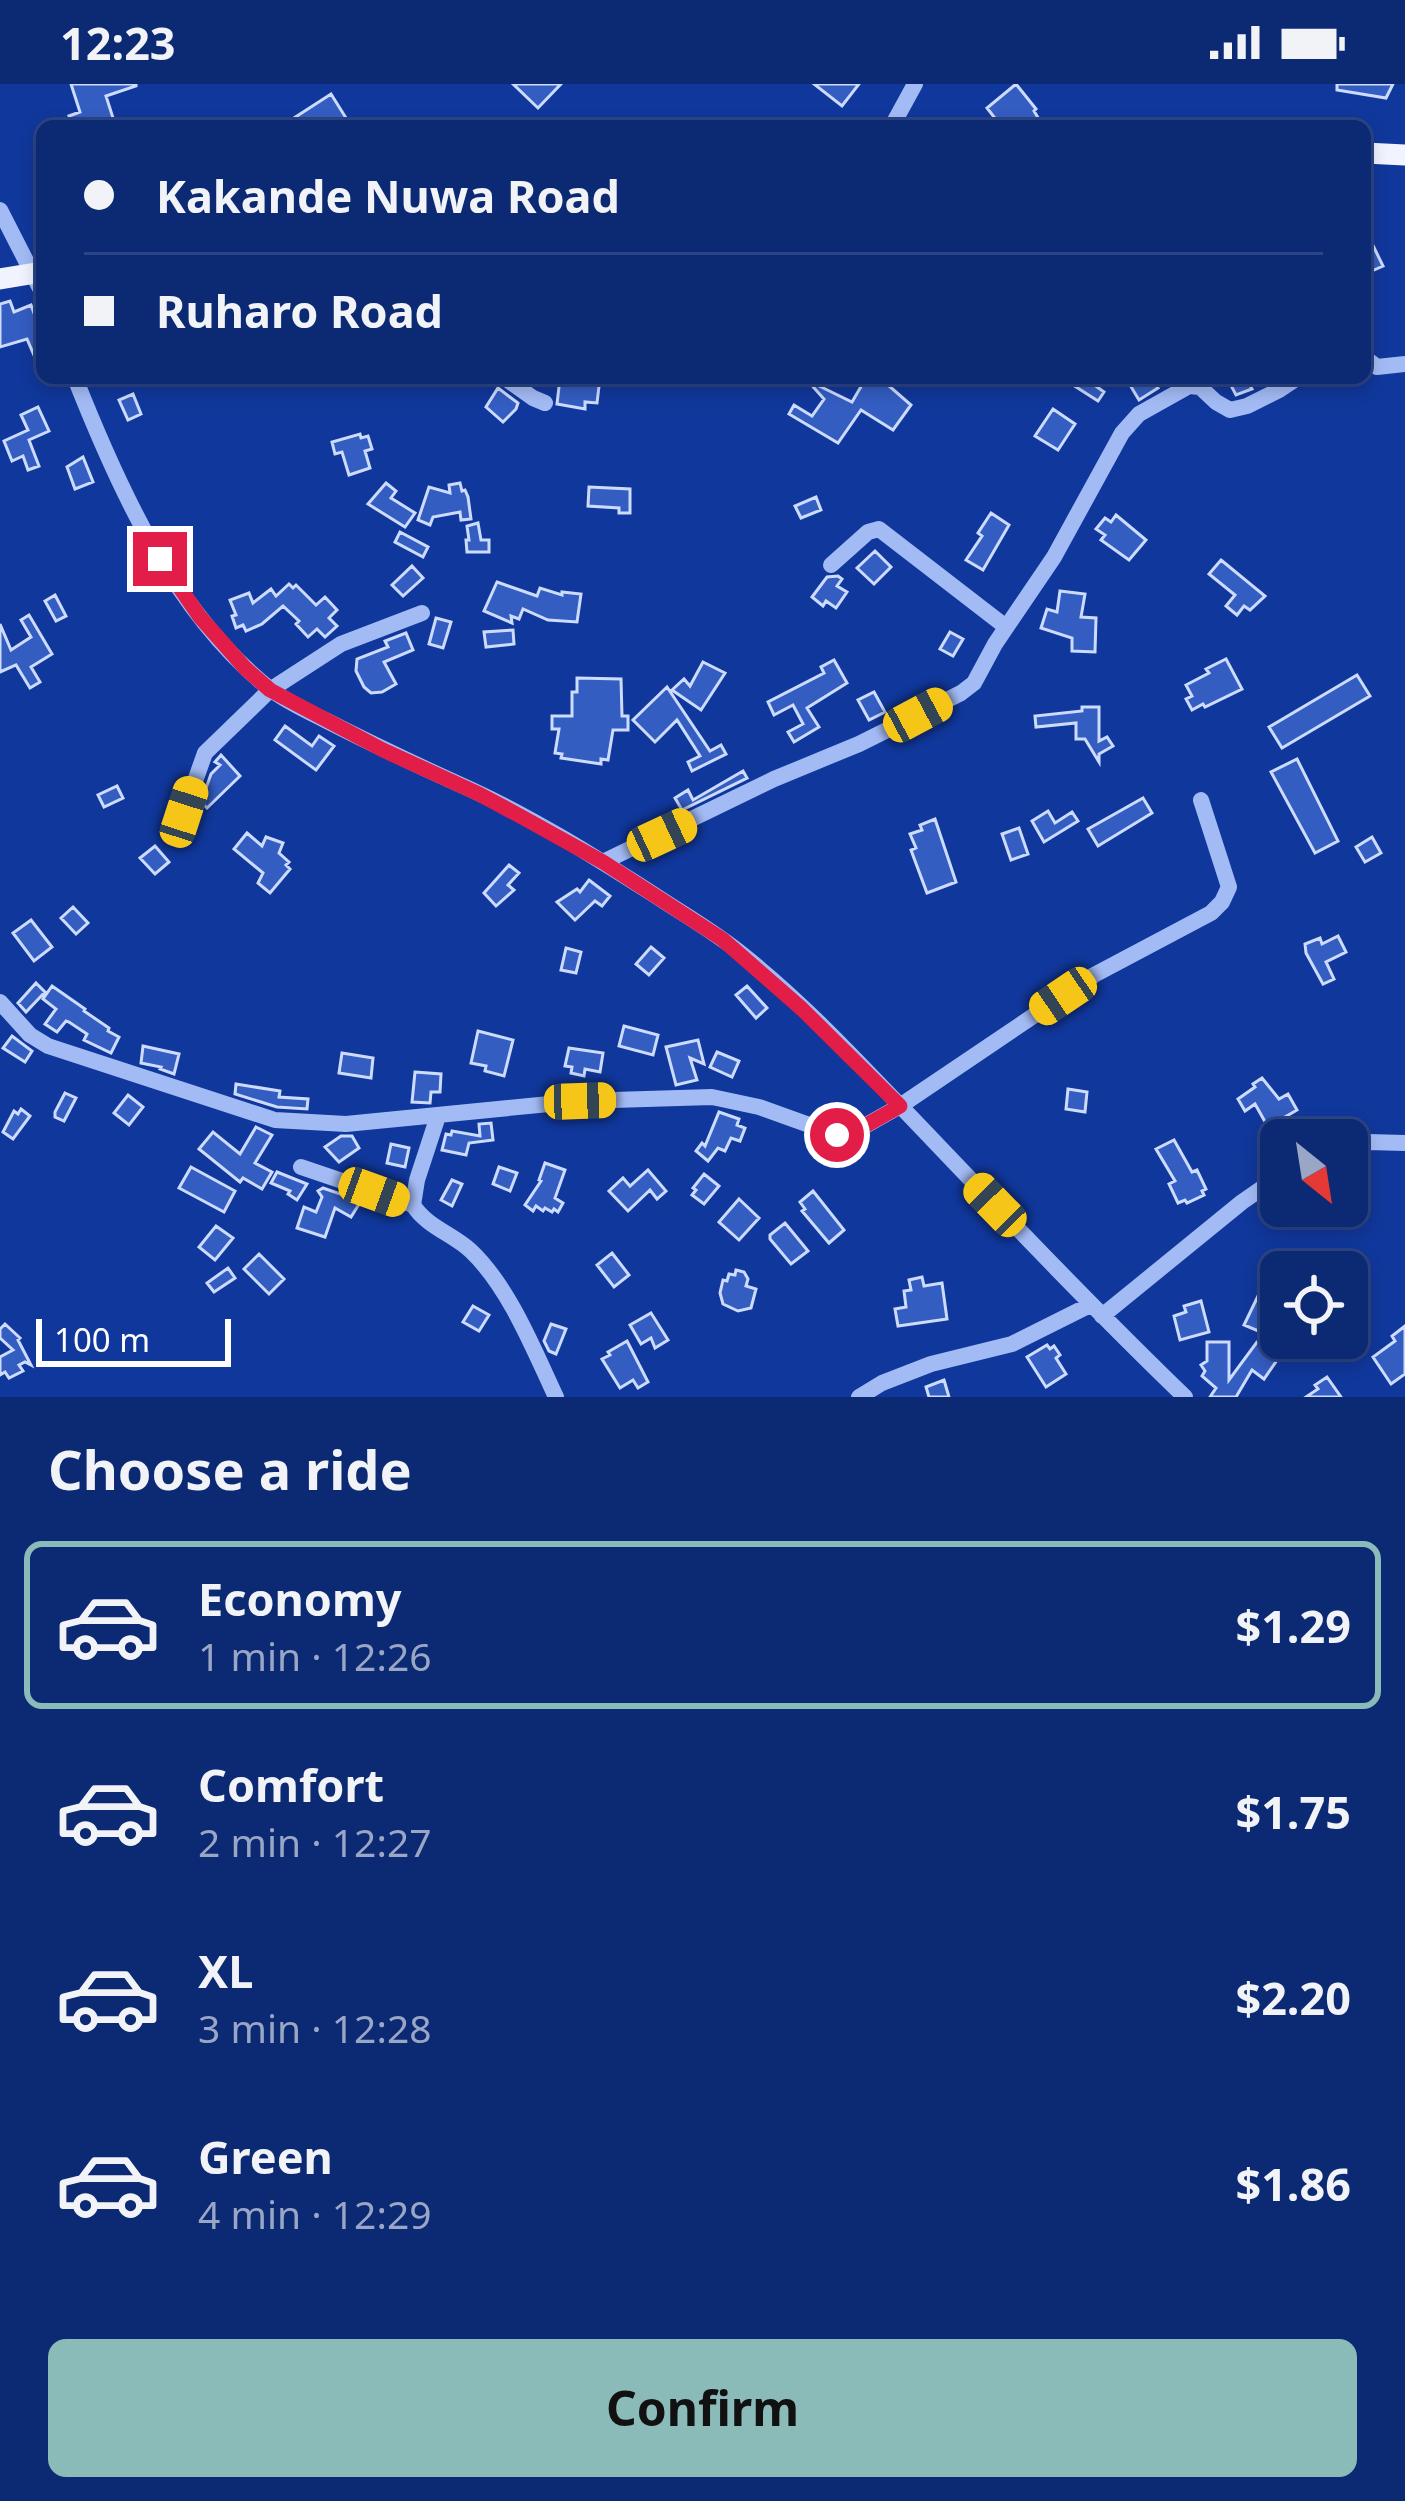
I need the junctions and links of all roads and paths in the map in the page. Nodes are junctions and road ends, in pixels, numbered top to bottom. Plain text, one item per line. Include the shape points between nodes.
1 (915, 84) edge
2 (895, 120) edge
3 (1371, 153) edge
4 (1405, 154) edge
5 (0, 210) edge
6 (36, 272) edge
7 (0, 279) edge
8 (36, 279) edge
9 (1371, 362) edge
10 (1405, 364) edge
11 (79, 384) edge
12 (513, 384) edge
13 (1289, 384) edge
14 (545, 403) dead end
15 (831, 566) dead end
16 (422, 613) dead end
17 (1006, 627) junction
18 (270, 690) junction
19 (1201, 800) dead end
20 (184, 812) dead end
21 (603, 862) junction
22 (0, 1002) edge
23 (900, 1106) junction
24 (438, 1115) junction
25 (1368, 1142) edge
26 (1405, 1143) edge
27 (301, 1167) dead end
28 (1260, 1190) edge
29 (413, 1205) junction
30 (1096, 1311) junction
31 (556, 1397) edge
32 (859, 1397) edge
33 (1185, 1397) edge

1 - 2 street
3 - 4 main road
5 - 6 street
7 - 8 main road
9 - 10 street
11 - 18 street via 170,576
12 - 14 street
13 - 17 street via 1230,410 1189,386 1139,414
15 - 17 street via 879,529
16 - 18 street via 341,644
17 - 21 street via 961,693
18 - 20 street via 205,753
18 - 21 street
19 - 23 street via 1229,887 1222,902 1094,975
21 - 23 street via 747,958
22 - 24 street via 48,1046 256,1116 322,1124
23 - 24 street via 837,1135 712,1097
23 - 30 street
24 - 29 street
25 - 26 street
27 - 29 street
28 - 30 street
29 - 31 street via 484,1266
30 - 32 street via 931,1364
30 - 33 street

